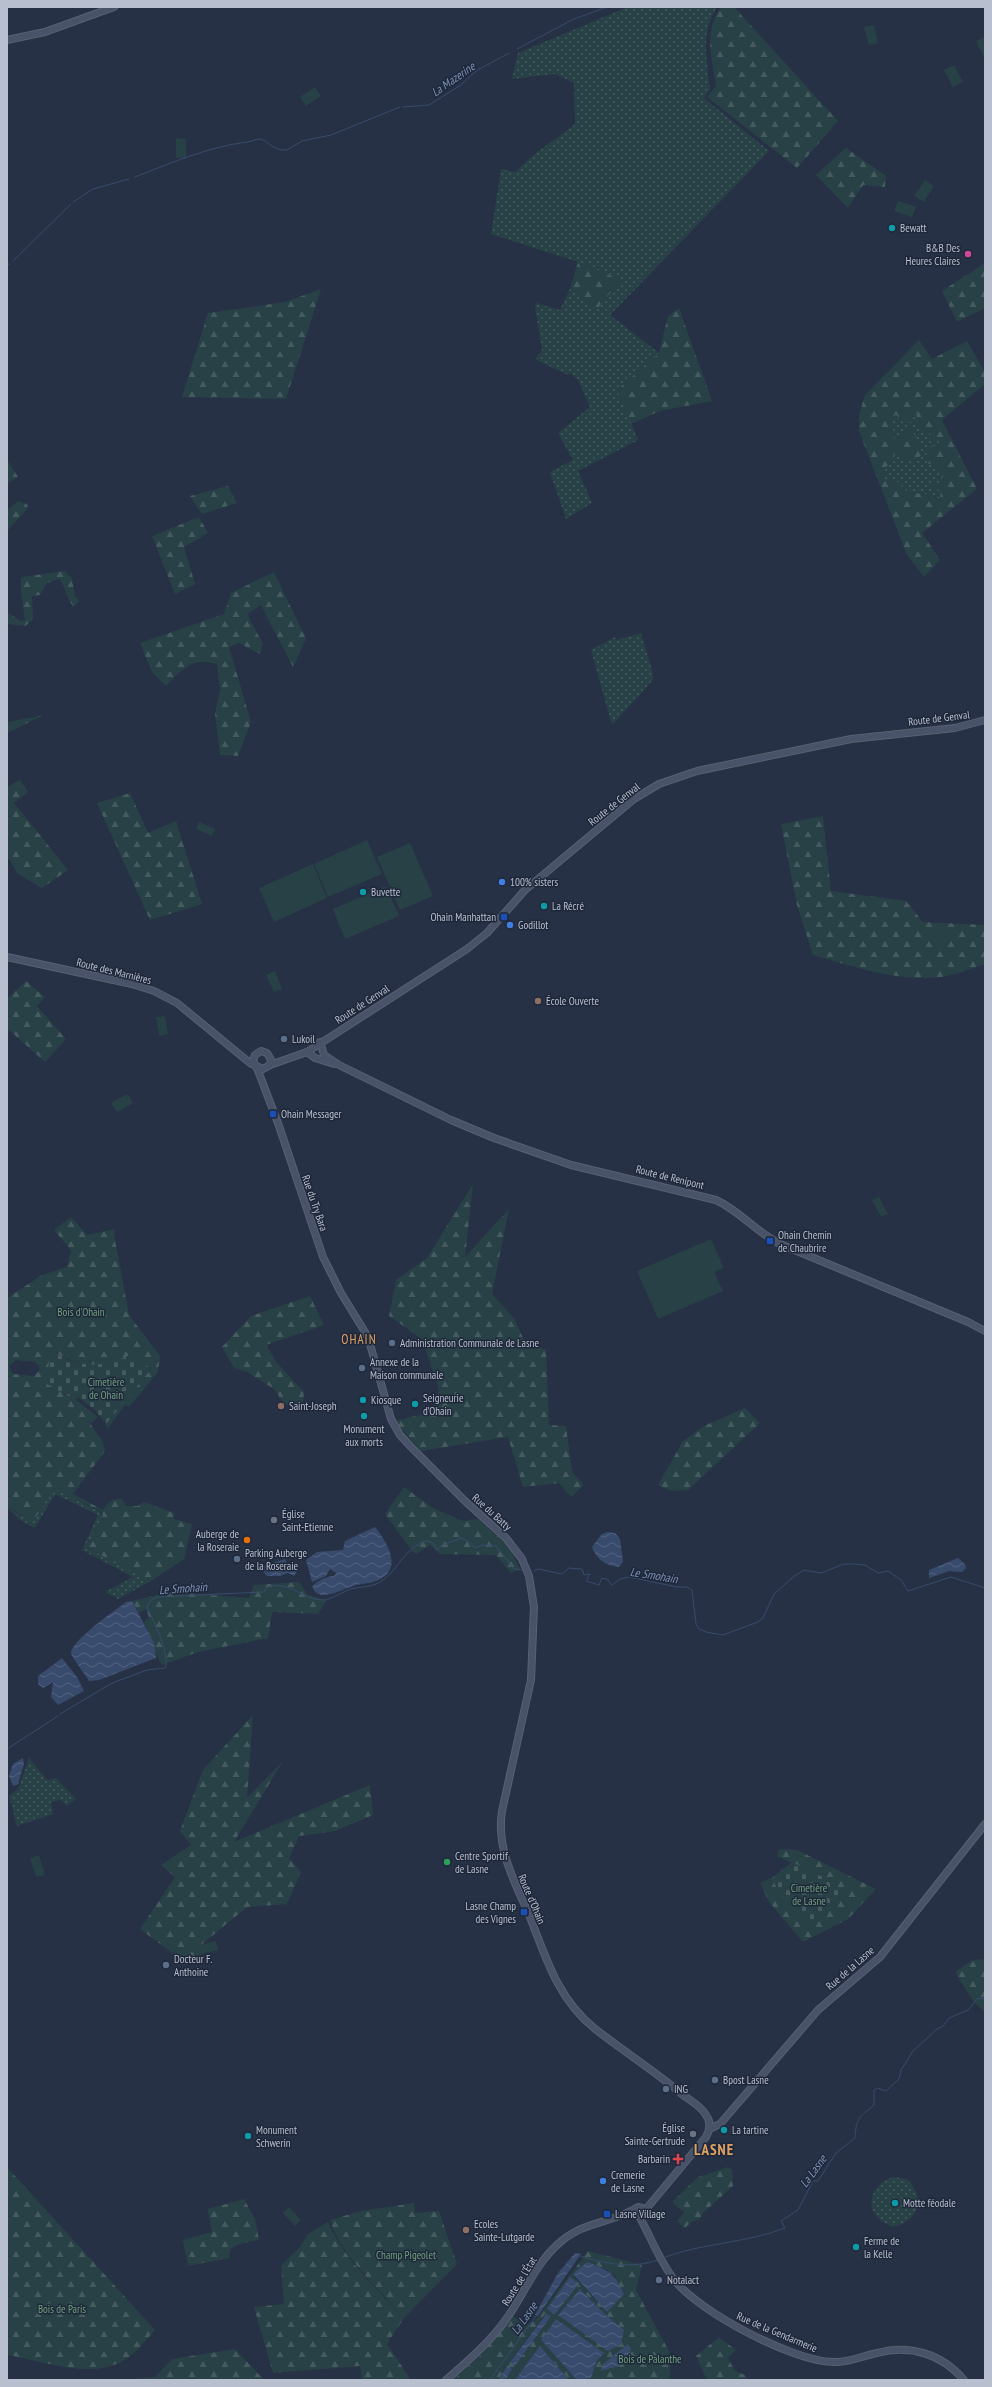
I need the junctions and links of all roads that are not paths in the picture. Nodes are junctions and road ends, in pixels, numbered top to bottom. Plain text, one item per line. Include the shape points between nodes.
1 (114, 7) edge
2 (7, 40) edge
3 (985, 720) edge
4 (7, 957) edge
5 (319, 1043) junction
6 (309, 1050) junction
7 (254, 1055) junction
8 (243, 1057) junction
9 (270, 1057) junction
10 (339, 1065) junction
11 (268, 1066) junction
12 (257, 1068) junction
13 (265, 1084) junction
14 (985, 1331) edge
15 (397, 1430) joint
16 (531, 1584) joint
17 (985, 1824) edge
18 (709, 2121) junction
19 (722, 2121) junction
20 (709, 2129) junction
21 (640, 2212) junction
22 (446, 2380) edge
23 (964, 2380) edge

1 - 2 main road via 44,32
3 - 5 main road, Route de Genval via 963,727 851,739 697,771 659,784 634,800 525,890 487,933 467,949
4 - 8 main road, Route des Marnières via 154,991 177,1003
5 - 6 main road, Route de Genval
5 - 10 main road, Route de Renipont via 324,1055
6 - 9 main road, Route de Genval via 286,1058
6 - 10 main road, Route de Renipont via 316,1058
6 - 11 main road, Route de Genval
7 - 8 main road
7 - 9 main road via 264,1052
7 - 12 main road via 253,1060
8 - 12 main road, Route des Marnières
9 - 11 main road
10 - 14 main road, Route de Renipont via 451,1120 494,1138 571,1165 716,1200 780,1244
11 - 12 main road
11 - 13 main road, Rue du Try Bara via 263,1076
12 - 13 main road, Rue du Try Bara
13 - 15 main road, Rue du Try Bara via 323,1257 370,1342 385,1404
15 - 16 main road, Rue du Batty via 465,1501 504,1534 522,1559
16 - 18 main road, Route d'Ohain via 534,1607 532,1665 526,1707 501,1820 504,1857 549,1968 568,2000 594,2028 700,2108
17 - 19 main road, Rue de la Lasne via 880,1957 818,2010
18 - 19 main road
18 - 20 main road
19 - 20 main road, Rue de la Lasne
20 - 21 main road via 704,2140
21 - 22 main road, Route de l'État via 587,2225 557,2244 540,2265 498,2330 480,2351
21 - 23 main road, Rue de la Gendarmerie via 643,2223 669,2272 683,2289 728,2323 745,2332 825,2362 852,2360 886,2351 914,2350 942,2361

